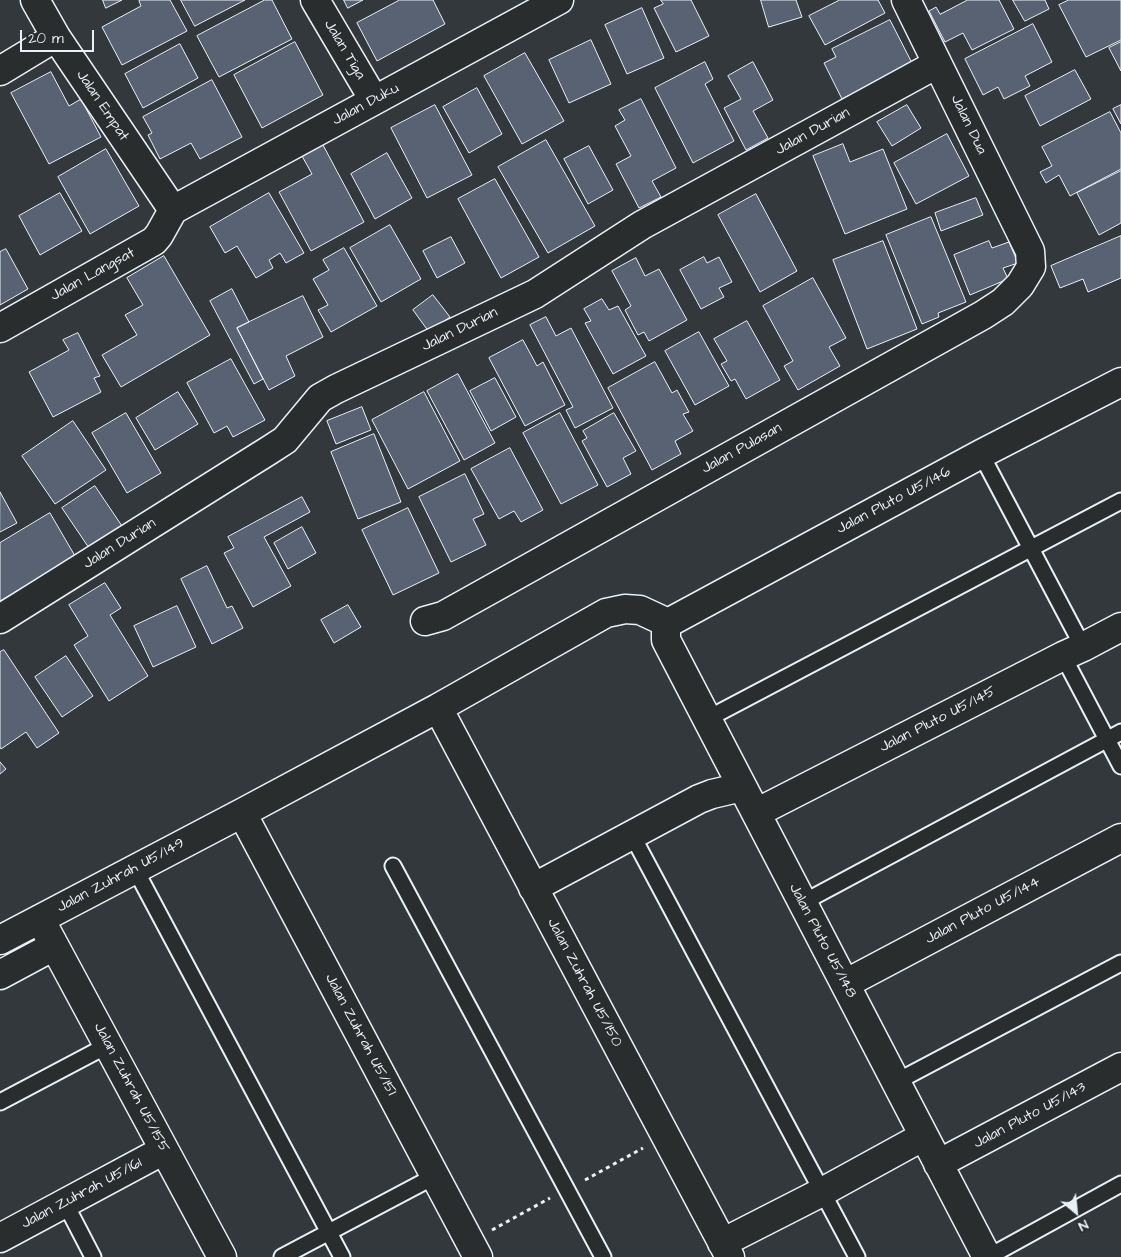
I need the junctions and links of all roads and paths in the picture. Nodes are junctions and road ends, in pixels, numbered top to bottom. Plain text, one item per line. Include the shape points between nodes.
1 (35, 0) edge
2 (315, 0) edge
3 (559, 0) edge
4 (906, 0) edge
5 (56, 38) junction
6 (937, 64) junction
7 (0, 71) edge
8 (374, 100) junction
9 (173, 210) junction
10 (1030, 251) joint
11 (0, 328) edge
12 (1121, 382) edge
13 (982, 454) junction
14 (1121, 501) edge
15 (1031, 549) junction
16 (0, 619) edge
17 (425, 621) dead end
18 (668, 623) junction
19 (1121, 627) edge
20 (1073, 652) junction
21 (438, 708) junction
22 (707, 719) junction
23 (1121, 732) edge
24 (1107, 740) junction
25 (1121, 766) edge
26 (742, 787) junction
27 (242, 813) junction
28 (756, 813) junction
29 (632, 835) junction
30 (1121, 838) edge
31 (393, 866) dead end
32 (134, 869) junction
33 (533, 888) junction
34 (802, 903) junction
35 (40, 919) junction
36 (0, 940) edge
37 (54, 946) junction
38 (1121, 963) edge
39 (0, 975) edge
40 (845, 984) junction
41 (108, 1045) junction
42 (1121, 1067) edge
43 (896, 1082) junction
44 (0, 1102) edge
45 (924, 1136) junction
46 (164, 1150) junction
47 (938, 1164) junction
48 (435, 1176) junction
49 (1121, 1184) edge
50 (822, 1192) junction
51 (65, 1203) junction
52 (329, 1232) junction
53 (0, 1238) edge
54 (726, 1250) edge
55 (93, 1257) edge
56 (222, 1257) edge
57 (282, 1257) edge
58 (342, 1257) edge
59 (478, 1257) edge
60 (603, 1257) edge
61 (857, 1257) edge
62 (987, 1257) edge

1 - 5 street, Jalan Empat
2 - 8 street, Jalan Tiga
3 - 8 street, Jalan Duku
4 - 6 street, Jalan Dua
5 - 7 street
5 - 9 street, Jalan Empat
6 - 10 street, Jalan Dua
6 - 16 street, Jalan Durian via 642,225 535,294 320,398 285,440 268,452
8 - 9 street, Jalan Duku
9 - 11 street, Jalan Langsat via 154,241
10 - 17 street, Jalan Pulasan via 1031,267 1020,285 982,315 443,616
12 - 13 street, Jalan Pluto U5/146
13 - 15 lane
13 - 18 street, Jalan Pluto U5/146
14 - 15 lane
15 - 20 lane
15 - 22 lane
18 - 21 street, Jalan Zuhrah U5/149 via 640,610 606,613
18 - 22 street, Jalan Pluto U5/148 via 666,640
19 - 20 street, Jalan Pluto U5/145
20 - 24 lane
20 - 28 street, Jalan Pluto U5/145
21 - 27 street, Jalan Zuhrah U5/149
21 - 33 street, Jalan Zuhrah U5/150
22 - 26 street, Jalan Pluto U5/148
23 - 24 lane
24 - 25 lane
24 - 34 lane
26 - 28 street, Jalan Pluto U5/148
26 - 29 street via 699,799
27 - 32 street, Jalan Zuhrah U5/149
27 - 48 street, Jalan Zuhrah U5/151
28 - 34 street, Jalan Pluto U5/148
29 - 33 street
29 - 50 lane
30 - 40 street, Jalan Pluto U5/144
31 - 60 lane
32 - 35 street, Jalan Zuhrah U5/149
32 - 52 lane
33 - 54 street, Jalan Zuhrah U5/150
34 - 40 street, Jalan Pluto U5/148
35 - 36 street, Jalan Zuhrah U5/149
35 - 37 street, Jalan Zuhrah U5/155
37 - 39 street
37 - 41 street, Jalan Zuhrah U5/155
38 - 43 lane
40 - 43 street, Jalan Pluto U5/148
41 - 44 lane
41 - 46 street, Jalan Zuhrah U5/155
42 - 47 street, Jalan Pluto U5/143
43 - 45 street, Jalan Pluto U5/148
45 - 47 street, Jalan Pluto U5/148
45 - 50 street
46 - 51 street, Jalan Zuhrah U5/161
46 - 56 street, Jalan Zuhrah U5/155
47 - 62 street, Jalan Pluto U5/148
48 - 52 lane
48 - 59 street, Jalan Zuhrah U5/151
49 - 62 lane
50 - 54 street
50 - 61 lane
51 - 53 street, Jalan Zuhrah U5/161
51 - 55 lane
52 - 57 lane
52 - 58 lane

